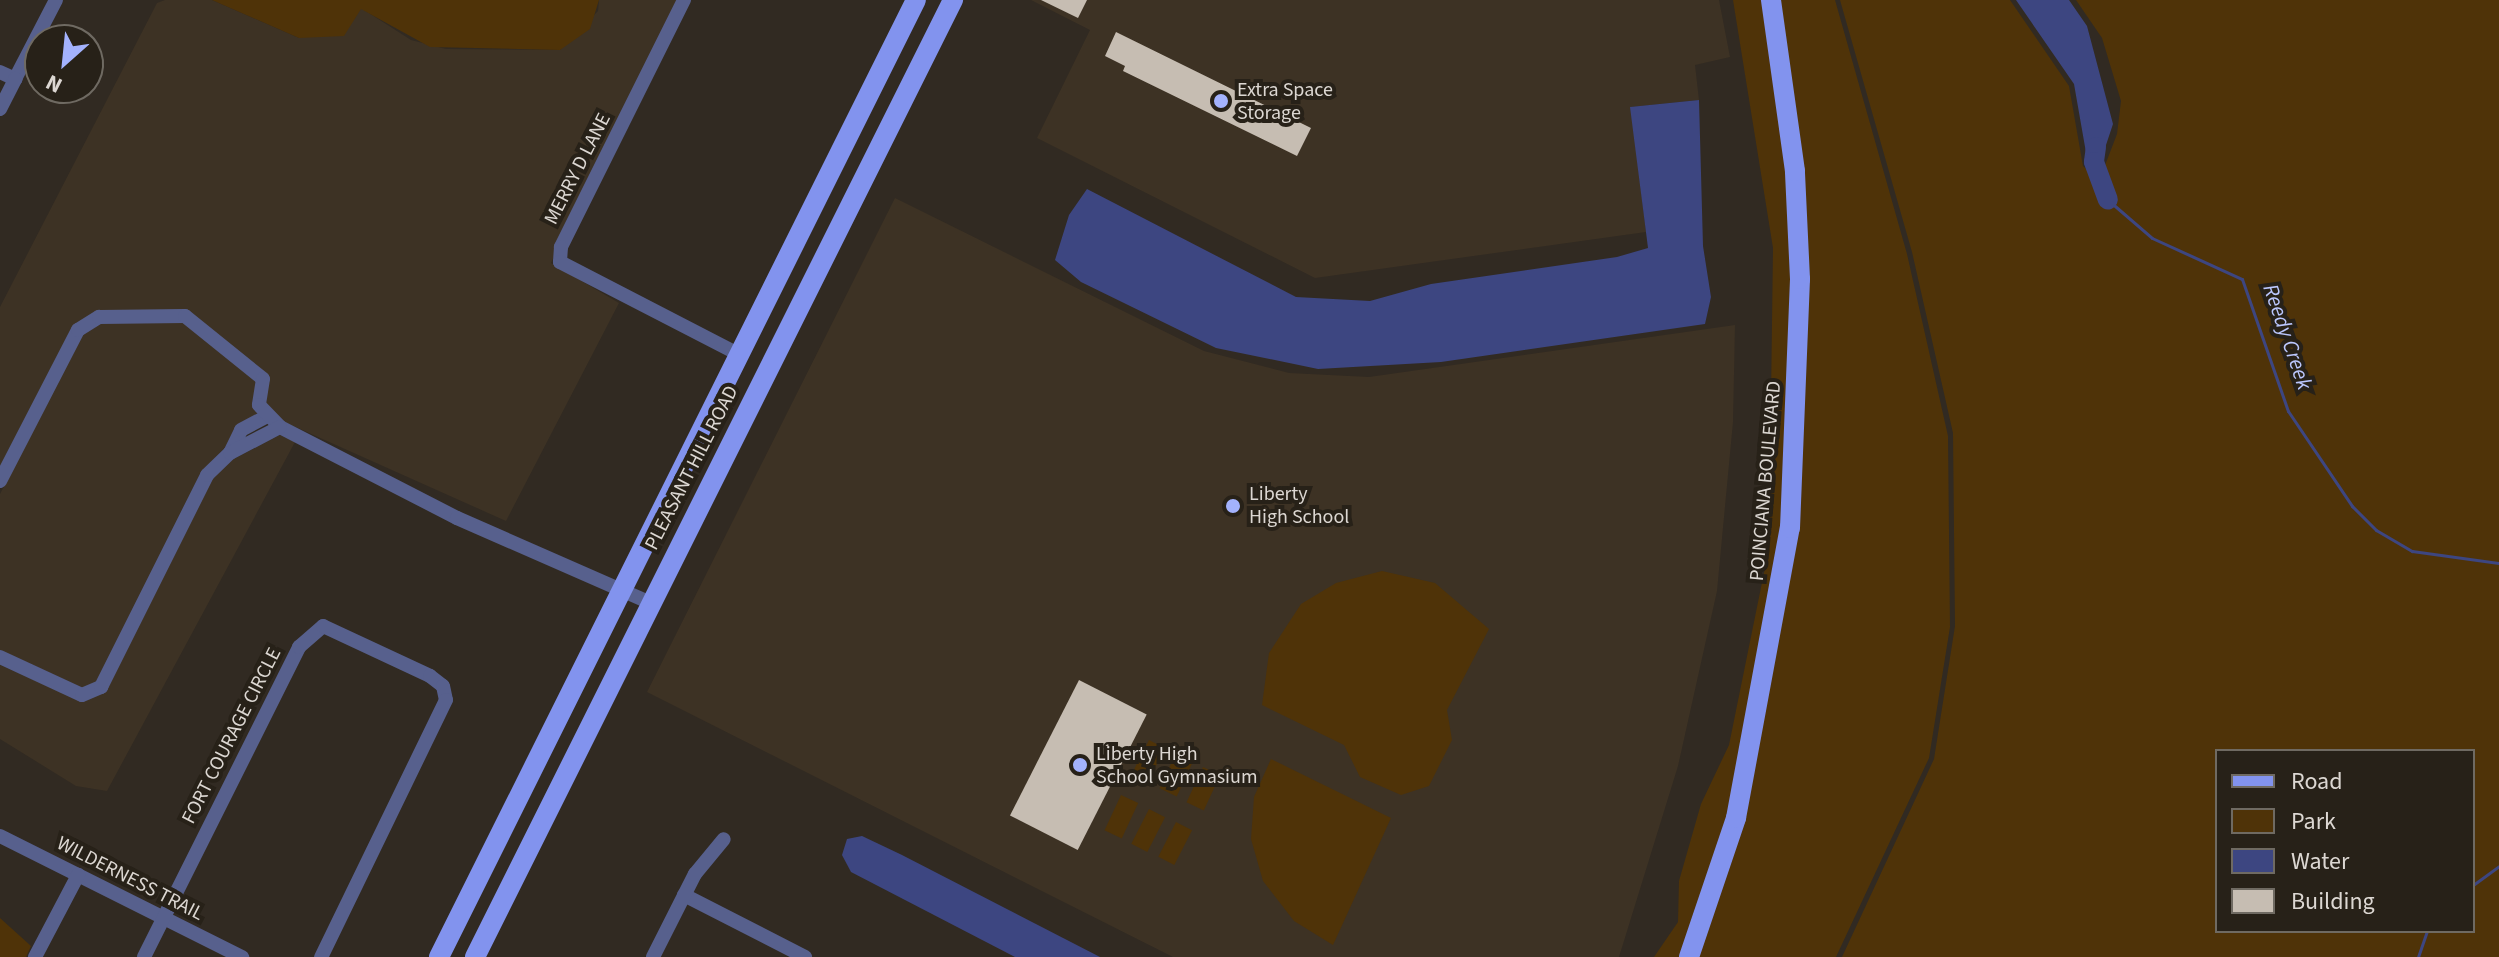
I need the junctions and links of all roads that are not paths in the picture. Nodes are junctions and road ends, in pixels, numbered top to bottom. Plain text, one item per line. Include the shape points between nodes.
1 (56, 0) edge
2 (684, 0) edge
3 (916, 0) edge
4 (953, 0) edge
5 (1771, 0) edge
6 (0, 72) edge
7 (15, 79) junction
8 (0, 109) edge
9 (740, 355) junction
10 (265, 417) junction
11 (743, 420) junction
12 (280, 427) junction
13 (230, 453) junction
14 (0, 481) edge
15 (623, 589) junction
16 (651, 603) junction
17 (0, 657) edge
18 (0, 836) edge
19 (724, 839) dead end
20 (78, 875) junction
21 (684, 895) junction
22 (163, 918) junction
23 (35, 957) edge
24 (144, 957) edge
25 (242, 957) edge
26 (321, 957) edge
27 (439, 957) edge
28 (475, 957) edge
29 (653, 957) edge
30 (805, 957) edge
31 (1689, 957) edge

1 - 7 street
2 - 9 street, MERRY D LANE via 561,247 560,262
3 - 9 main road, PLEASANT HILL ROAD
4 - 11 main road, PLEASANT HILL ROAD
5 - 31 main road, POINCIANA BOULEVARD via 1795,171 1802,310 1790,528 1736,818
6 - 7 street
7 - 8 street
9 - 11 main road
9 - 15 main road, PLEASANT HILL ROAD
10 - 12 street
10 - 13 street via 241,430
10 - 14 street via 263,379 185,316 99,317 69,343
11 - 16 main road, PLEASANT HILL ROAD
12 - 13 street
12 - 15 street via 457,518
13 - 17 street via 207,475 101,687 82,695
15 - 16 street
15 - 27 main road, PLEASANT HILL ROAD
16 - 28 main road, PLEASANT HILL ROAD
18 - 20 street, WILDERNESS TRAIL
19 - 21 street
20 - 22 street, WILDERNESS TRAIL
20 - 23 street
21 - 29 street
21 - 30 street
22 - 24 street
22 - 25 street, WILDERNESS TRAIL
22 - 26 street, FORT COURAGE CIRCLE via 299,647 323,626 340,629 430,676 443,686 446,700

